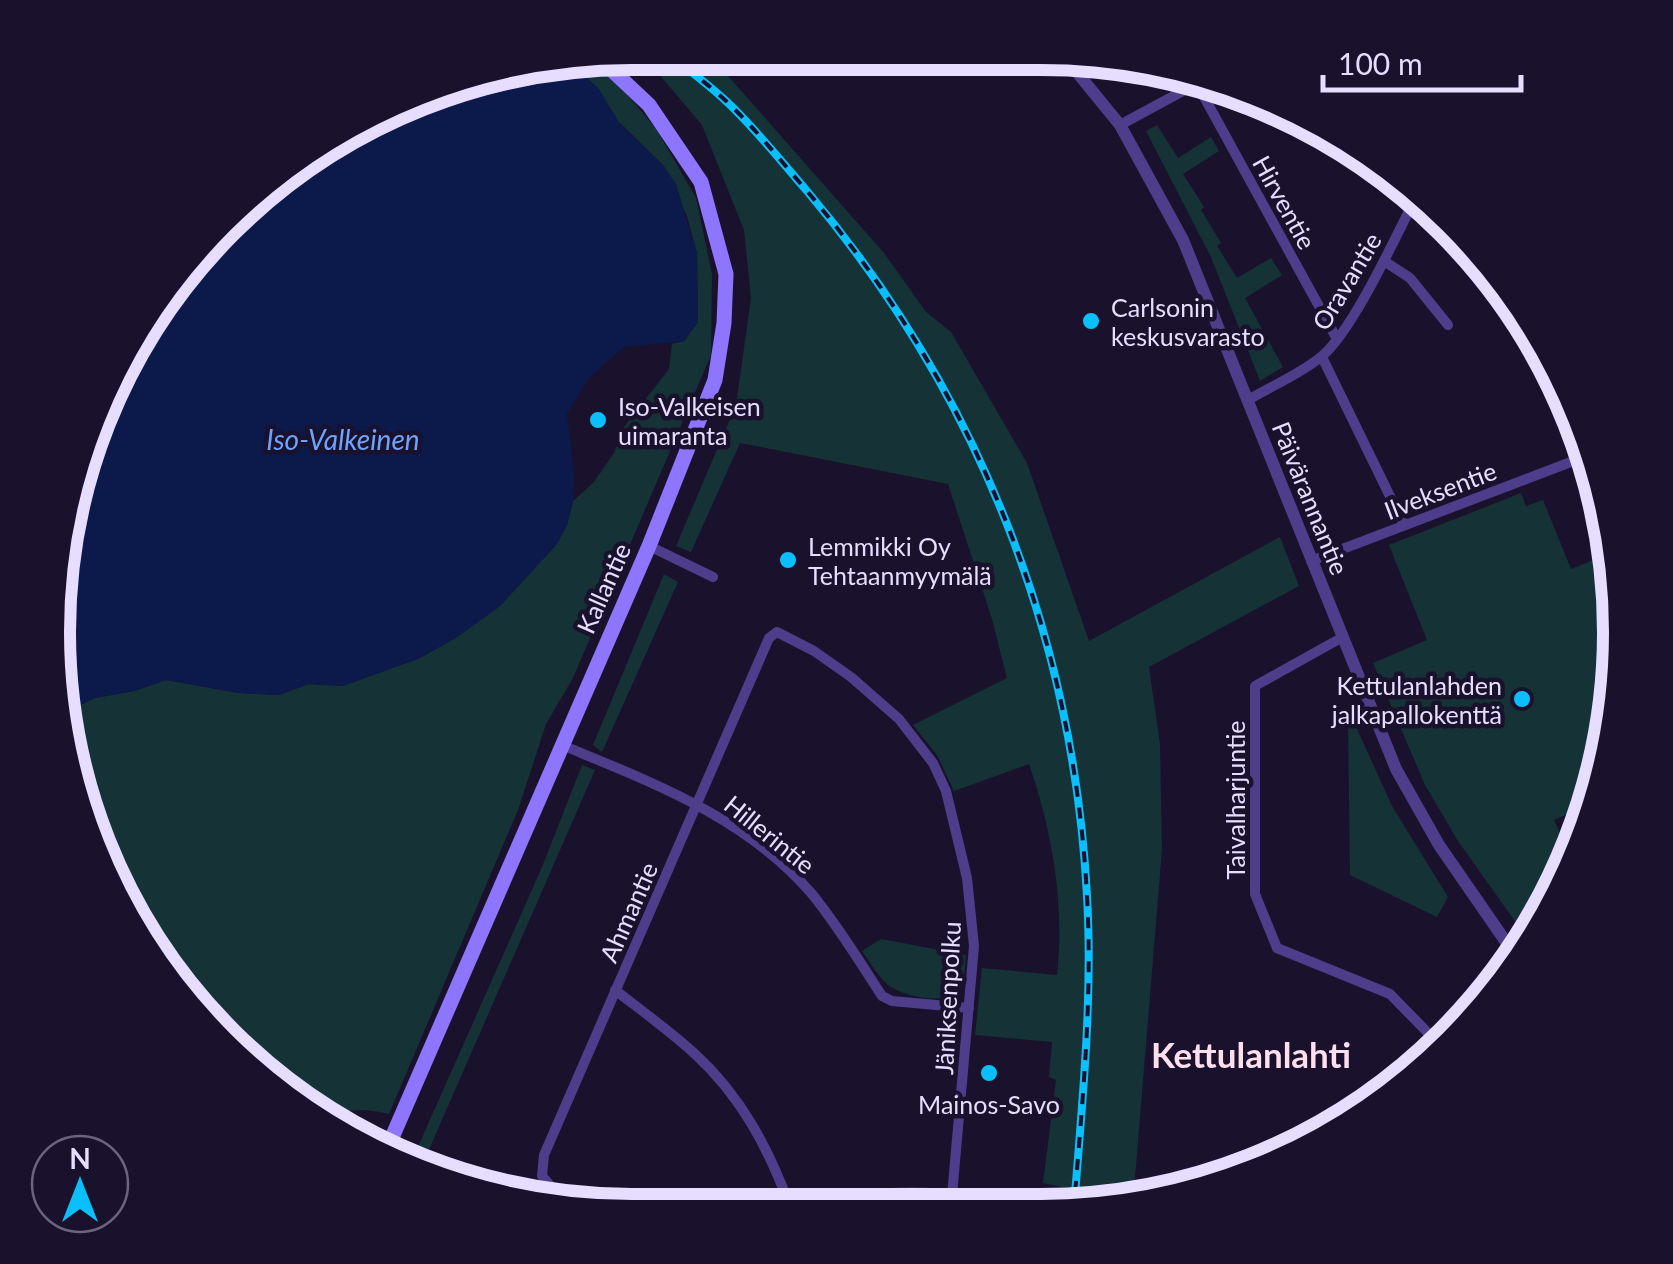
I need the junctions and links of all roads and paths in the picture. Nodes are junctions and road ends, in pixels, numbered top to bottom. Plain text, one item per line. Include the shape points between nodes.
1 (612, 71) edge
2 (1078, 71) edge
3 (1186, 89) edge
4 (1209, 96) edge
5 (1120, 125) junction
6 (1411, 208) edge
7 (1384, 261) junction
8 (1448, 326) dead end
9 (1337, 339) junction
10 (1322, 357) junction
11 (1248, 400) junction
12 (1576, 460) edge
13 (1404, 525) junction
14 (650, 546) junction
15 (1311, 561) junction
16 (713, 577) dead end
17 (777, 632) joint
18 (1342, 638) junction
19 (562, 746) junction
20 (698, 804) junction
21 (1507, 945) edge
22 (615, 990) junction
23 (970, 1008) junction
24 (1431, 1036) edge
25 (391, 1140) edge
26 (553, 1188) edge
27 (786, 1194) edge
28 (953, 1194) edge

1 - 14 main road, Kallantie via 649,105 701,182 726,274 715,380
2 - 5 street, Päivärannantie
3 - 5 street
4 - 9 street, Hirventie
5 - 11 street, Päivärannantie via 1183,240
6 - 7 street, Oravantie
7 - 8 street via 1410,278
7 - 9 street, Oravantie
9 - 10 street, Oravantie
10 - 11 street, Oravantie
10 - 13 street
11 - 15 street, Päivärannantie
12 - 13 street, Ilveksentie
13 - 15 street, Ilveksentie
14 - 16 street
14 - 19 main road, Kallantie
15 - 18 street, Päivärannantie
17 - 20 street, Ahmantie
17 - 23 street, Jäniksenpolku via 851,677 899,719 933,763 968,878
18 - 21 street, Päivärannantie via 1396,770
18 - 24 street, Taivalharjuntie via 1255,686 1255,894 1278,948 1390,994
19 - 20 street, Hillerintie
19 - 25 main road, Kallantie
20 - 22 street, Ahmantie
20 - 23 street, Hillerintie via 745,833 810,892 882,996
22 - 26 street, Ahmantie via 544,1156 542,1176
22 - 27 street via 717,1076 754,1126
23 - 28 street, Jäniksenpolku

